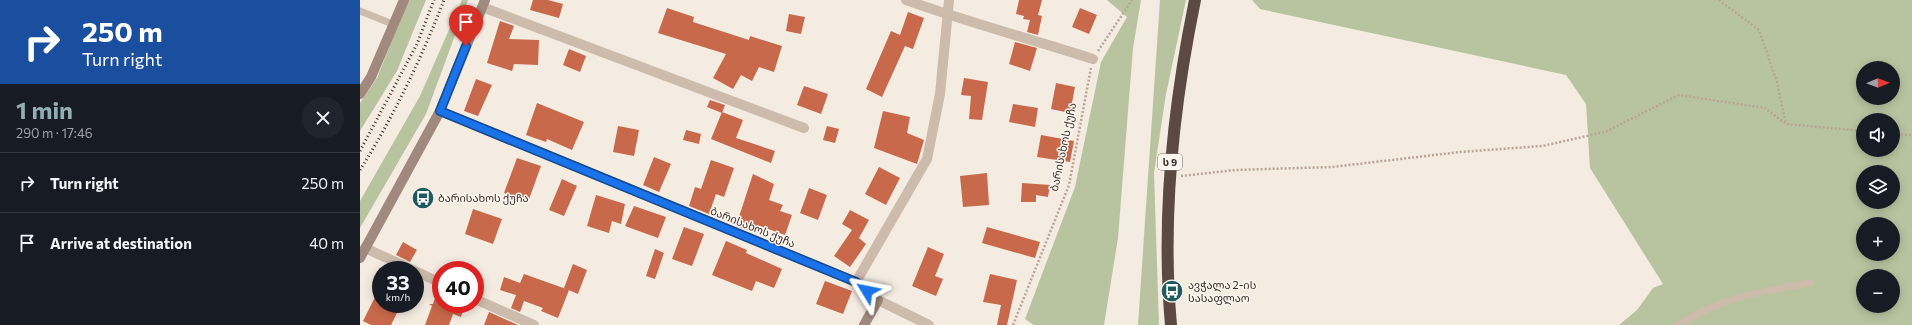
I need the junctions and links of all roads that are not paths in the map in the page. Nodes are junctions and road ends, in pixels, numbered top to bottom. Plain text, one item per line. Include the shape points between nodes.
1 (404, 0) edge
2 (906, 0) edge
3 (949, 0) edge
4 (1196, 0) edge
5 (484, 3) edge
6 (360, 11) edge
7 (947, 15) junction
8 (395, 25) junction
9 (1093, 60) road end
10 (360, 94) edge
11 (440, 111) junction
12 (804, 128) dead end
13 (366, 248) junction
14 (360, 258) edge
15 (394, 261) edge
16 (856, 282) junction
17 (1810, 283) dead end
18 (878, 300) junction
19 (484, 303) edge
20 (534, 325) edge
21 (864, 325) edge
22 (929, 325) edge
23 (1171, 325) edge
24 (1678, 325) edge

1 - 8 street
2 - 7 street
3 - 7 street
4 - 23 highway, ს 9 via 1183,61 1169,177 1167,226
5 - 11 street
5 - 12 street
6 - 8 lane
7 - 9 street
7 - 16 street via 940,94 926,159
8 - 10 street via 371,77
11 - 13 street
11 - 16 street, ბარისახოს ქუჩა
13 - 14 street
13 - 15 street
16 - 18 street, ბარისახოს ქუჩა
17 - 24 lane via 1762,291 1719,303
18 - 21 street
18 - 22 street, ბარისახოს ქუჩა
19 - 20 street

